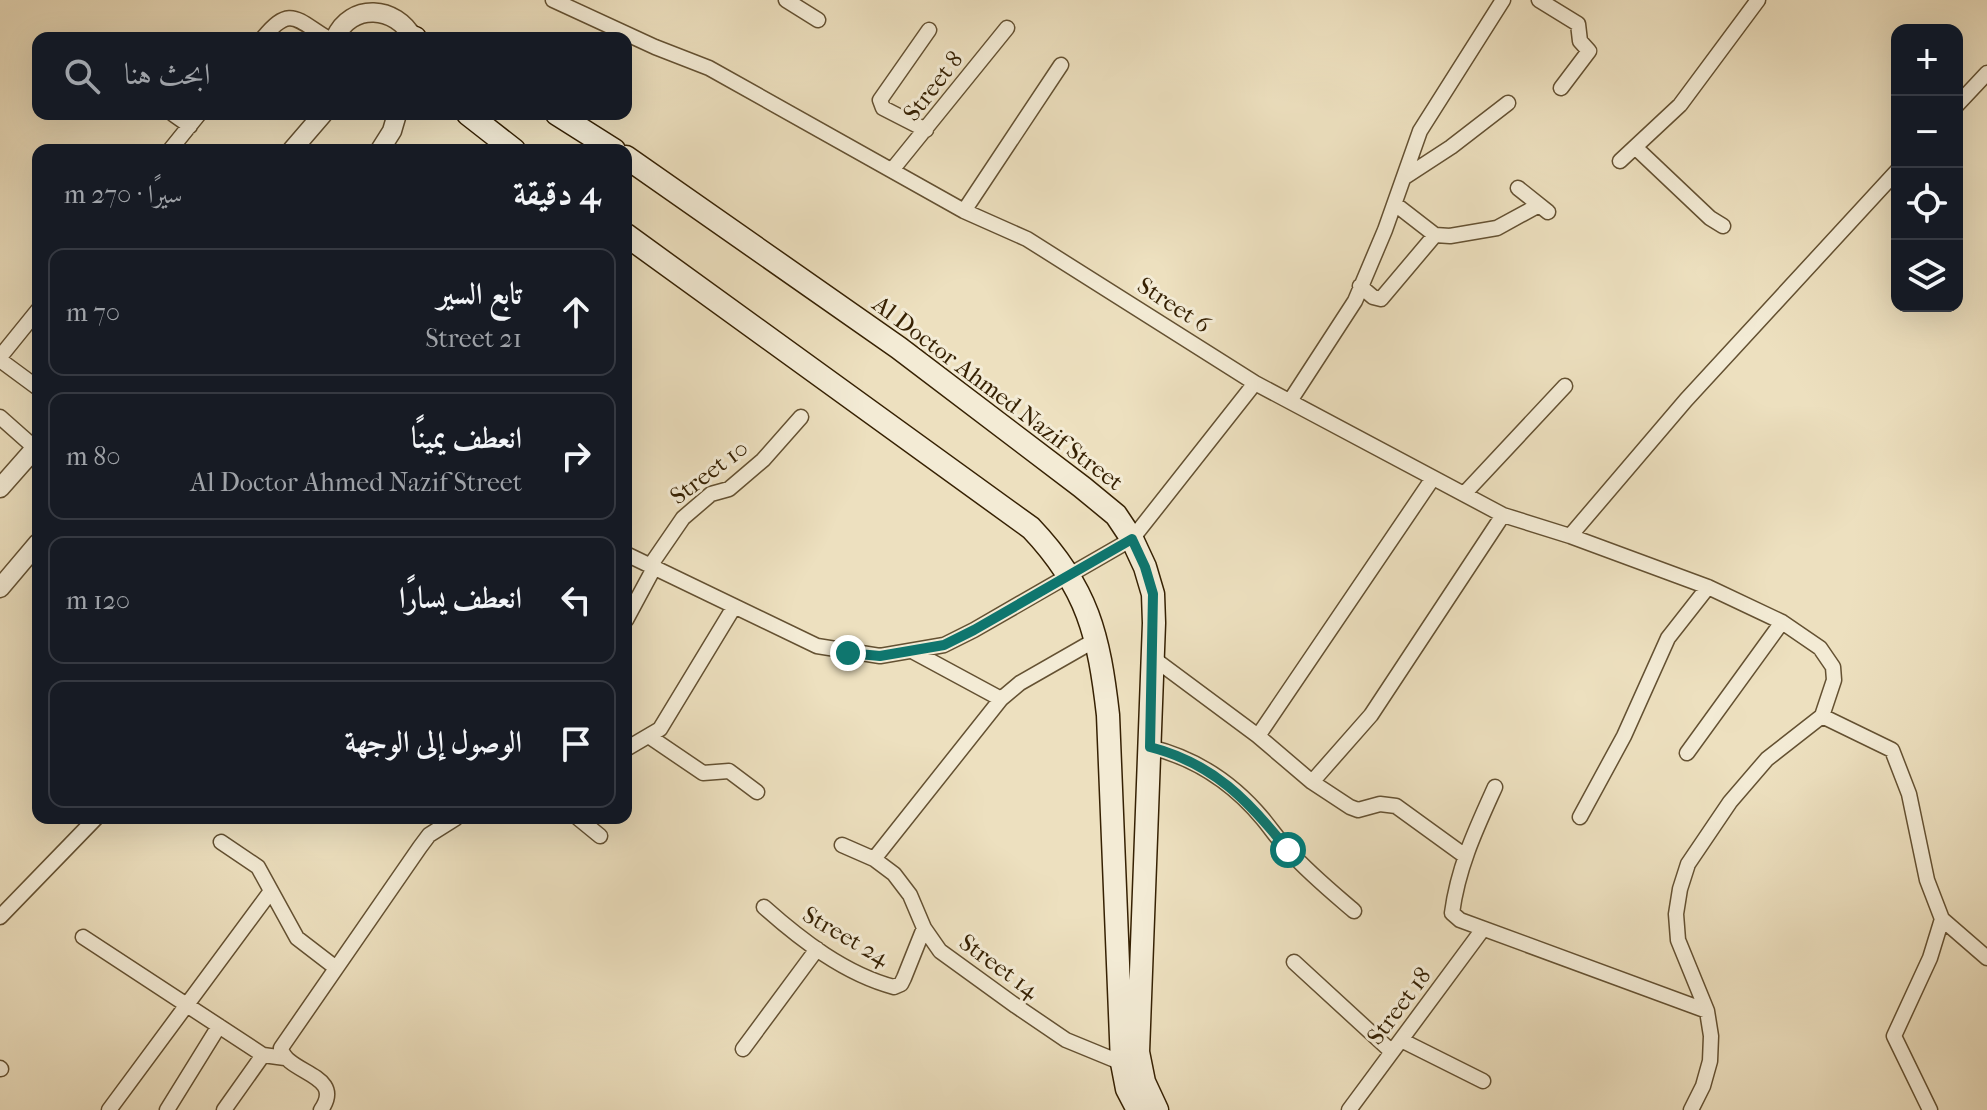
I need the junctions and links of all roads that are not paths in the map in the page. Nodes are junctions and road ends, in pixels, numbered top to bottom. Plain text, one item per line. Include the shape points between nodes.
1 (350, 0) edge
2 (553, 0) edge
3 (786, 0) edge
4 (1503, 0) edge
5 (1539, 0) edge
6 (1758, 0) edge
7 (380, 6) edge
8 (818, 20) dead end
9 (1007, 28) dead end
10 (929, 30) dead end
11 (269, 32) edge
12 (317, 32) edge
13 (339, 32) edge
14 (408, 32) edge
15 (622, 32) edge
16 (632, 36) edge
17 (1061, 65) dead end
18 (1987, 73) edge
19 (1561, 88) dead end
20 (1963, 99) edge
21 (1508, 103) dead end
22 (194, 120) edge
23 (318, 120) edge
24 (395, 120) edge
25 (476, 120) edge
26 (566, 120) edge
27 (926, 130) junction
28 (175, 144) edge
29 (297, 144) edge
30 (384, 144) edge
31 (506, 144) edge
32 (604, 144) edge
33 (1635, 147) junction
34 (632, 161) edge
35 (1620, 161) dead end
36 (892, 170) junction
37 (1405, 177) junction
38 (1891, 178) edge
39 (1518, 188) dead end
40 (1395, 204) junction
41 (964, 211) junction
42 (1723, 226) dead end
43 (1435, 235) junction
44 (632, 239) edge
45 (1360, 286) junction
46 (32, 318) edge
47 (0, 358) edge
48 (32, 383) edge
49 (1255, 383) junction
50 (1565, 386) dead end
51 (1290, 401) junction
52 (0, 417) edge
53 (801, 417) dead end
54 (32, 443) edge
55 (32, 453) edge
56 (1433, 478) junction
57 (0, 488) edge
58 (1464, 494) junction
59 (1503, 515) junction
60 (1570, 536) junction
61 (1132, 539) junction
62 (32, 550) edge
63 (632, 557) edge
64 (652, 567) junction
65 (1070, 575) junction
66 (1708, 587) junction
67 (0, 588) edge
68 (734, 607) junction
69 (632, 608) edge
70 (1782, 622) junction
71 (1097, 639) junction
72 (914, 652) junction
73 (1153, 658) junction
74 (1001, 699) junction
75 (1822, 716) junction
76 (1258, 736) junction
77 (650, 737) junction
78 (632, 746) edge
79 (1150, 747) junction
80 (1687, 753) dead end
81 (1312, 782) junction
82 (1495, 787) dead end
83 (757, 792) dead end
84 (1580, 817) dead end
85 (90, 824) edge
86 (446, 824) edge
87 (585, 824) edge
88 (600, 836) dead end
89 (221, 842) dead end
90 (842, 845) dead end
91 (1465, 856) junction
92 (874, 859) junction
93 (271, 891) junction
94 (764, 907) dead end
95 (1354, 911) dead end
96 (0, 917) edge
97 (1942, 919) junction
98 (924, 928) junction
99 (1483, 929) junction
100 (83, 937) dead end
101 (817, 949) junction
102 (1987, 958) edge
103 (1294, 962) dead end
104 (336, 968) junction
105 (185, 1004) junction
106 (1707, 1011) junction
107 (219, 1026) junction
108 (1396, 1046) junction
109 (743, 1049) dead end
110 (263, 1055) junction
111 (285, 1058) junction
112 (1122, 1063) junction
113 (1483, 1081) dead end
114 (1693, 1109) edge
115 (109, 1110) edge
116 (167, 1110) edge
117 (224, 1110) edge
118 (321, 1110) edge
119 (1138, 1110) edge
120 (1157, 1110) edge
121 (1349, 1110) edge
122 (1930, 1110) edge

1 - 13 street
2 - 15 street, Street 6
3 - 8 street
4 - 37 street via 1420,131
5 - 19 street via 1578,24 1580,41 1589,51
6 - 33 street via 1680,105
7 - 13 street via 352,17
7 - 14 street
9 - 27 street, Street 8
10 - 27 street via 880,100 883,108
11 - 12 street via 288,17
16 - 36 street, Street 6 via 709,68
17 - 41 street
18 - 20 street
21 - 37 street
22 - 28 street
23 - 29 street
24 - 30 street
25 - 31 main road
26 - 32 main road
27 - 36 street, Street 8
33 - 35 street
33 - 42 street
34 - 61 main road, Al Doctor Ahmed Nazif Street via 899,348 1082,487 1116,515
36 - 41 street, Street 6
37 - 40 street
38 - 60 street via 1686,400
39 - 43 street via 1544,208 1473,234
40 - 43 street
40 - 45 street
41 - 49 street, Street 6 via 1053,253
43 - 45 street via 1381,299
44 - 65 main road via 1031,528
45 - 51 street via 1350,311
46 - 47 street
47 - 48 street
49 - 51 street, Street 6
49 - 61 street
50 - 58 street
51 - 56 street, Street 6
52 - 54 street
53 - 64 street, Street 10 via 763,460 683,518
55 - 57 street
56 - 58 street, Street 6
56 - 76 street
58 - 59 street, Street 6
59 - 60 street, Street 6
59 - 81 street via 1371,715
60 - 66 street, Street 6
61 - 65 street
61 - 73 main road, Al Doctor Ahmed Nazif Street via 1153,594
62 - 67 street
63 - 64 street
64 - 68 street
64 - 69 street, Street 10
65 - 71 main road
65 - 72 street via 944,645
66 - 70 street, Street 6
66 - 84 street via 1668,638
68 - 72 street via 817,646 880,656
68 - 77 street via 660,729
70 - 75 street, Street 6 via 1820,648 1833,667
70 - 80 street
71 - 74 street
71 - 112 main road via 1108,715
72 - 74 street
73 - 76 street
73 - 79 main road, Al Doctor Ahmed Nazif Street
74 - 92 street
75 - 97 street via 1886,745 1897,757 1927,880
75 - 106 street via 1767,759 1688,864 1676,914 1678,940
76 - 81 street
77 - 78 street
77 - 83 street via 703,773 729,771
79 - 95 street via 1174,753 1217,776
79 - 120 main road, Al Doctor Ahmed Nazif Street via 1138,1052
81 - 91 street via 1358,810 1396,806
82 - 91 street
85 - 96 street
86 - 104 street via 429,835
87 - 88 street
89 - 93 street via 258,867
90 - 92 street, Street 14
91 - 99 street via 1452,913
92 - 98 street, Street 14 via 910,895
93 - 104 street via 297,938
93 - 105 street
94 - 101 street, Street 24
97 - 102 street
97 - 122 street via 1894,1036
98 - 101 street, Street 24 via 901,984 894,987
98 - 112 street, Street 14 via 940,951 1016,1006 1066,1040
99 - 106 street
99 - 108 street, Street 18
100 - 105 street
101 - 109 street
103 - 108 street
104 - 111 street via 284,1042
105 - 107 street
105 - 115 street
106 - 114 street via 1710,1061
107 - 110 street
107 - 116 street
108 - 113 street
108 - 121 street, Street 18
110 - 111 street
110 - 117 street
111 - 118 street via 324,1085 327,1102
112 - 119 main road

